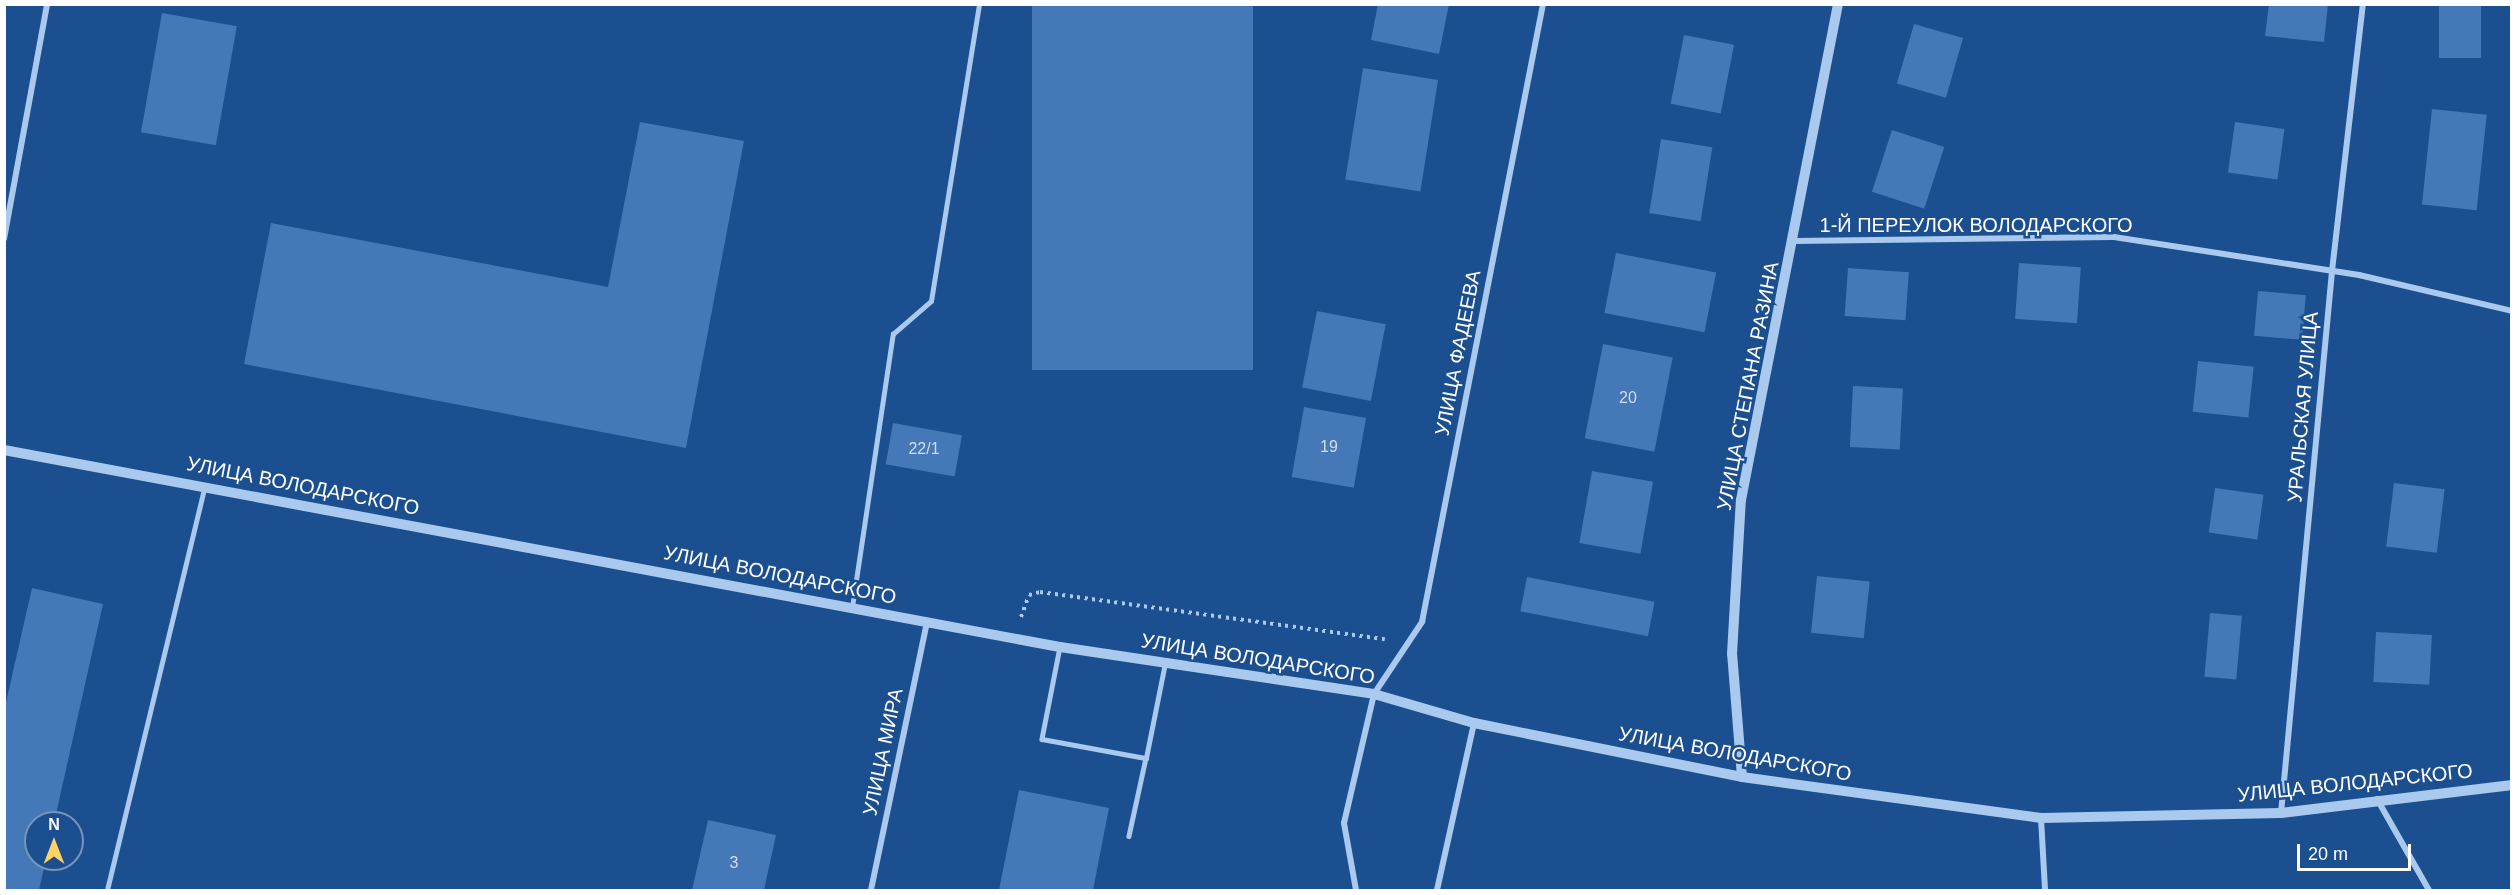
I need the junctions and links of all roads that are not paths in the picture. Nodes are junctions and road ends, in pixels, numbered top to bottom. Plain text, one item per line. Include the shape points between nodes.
1 (47, 4) edge
2 (979, 4) edge
3 (1543, 4) edge
4 (1838, 4) edge
5 (2363, 4) edge
6 (4, 239) edge
7 (1794, 241) junction
8 (2332, 271) junction
9 (2511, 311) edge
10 (4, 450) edge
11 (204, 485) junction
12 (852, 607) junction
13 (927, 621) junction
14 (1060, 647) junction
15 (1166, 663) junction
16 (1374, 694) junction
17 (1474, 723) junction
18 (1146, 758) junction
19 (1742, 777) junction
20 (2511, 785) edge
21 (2376, 799) junction
22 (2282, 813) junction
23 (2041, 818) junction
24 (1129, 836) dead end
25 (107, 891) edge
26 (871, 891) edge
27 (1356, 891) edge
28 (1437, 891) edge
29 (2045, 891) edge
30 (2429, 891) edge

1 - 6 street
2 - 12 lane via 931,302 893,334
3 - 16 street, УЛИЦА ФАДЕЕВА via 1422,622
4 - 7 street, УЛИЦА СТЕПАНА РАЗИНА
5 - 8 street, УРАЛЬСКАЯ УЛИЦА
7 - 8 street, 1-Й ПЕРЕУЛОК ВОЛОДАРСКОГО via 2114,237
7 - 19 street, УЛИЦА СТЕПАНА РАЗИНА via 1741,500 1732,654
8 - 9 street, 1-Й ПЕРЕУЛОК ВОЛОДАРСКОГО
8 - 22 street, УРАЛЬСКАЯ УЛИЦА
10 - 11 street, УЛИЦА ВОЛОДАРСКОГО
11 - 12 street, УЛИЦА ВОЛОДАРСКОГО
11 - 25 lane
12 - 13 street, УЛИЦА ВОЛОДАРСКОГО
13 - 14 street, УЛИЦА ВОЛОДАРСКОГО
13 - 26 street, УЛИЦА МИРА
14 - 15 street, УЛИЦА ВОЛОДАРСКОГО
14 - 18 lane via 1042,739
15 - 16 street, УЛИЦА ВОЛОДАРСКОГО
15 - 18 lane
16 - 17 street, УЛИЦА ВОЛОДАРСКОГО
16 - 27 street via 1344,823
17 - 19 street, УЛИЦА ВОЛОДАРСКОГО
17 - 28 street
18 - 24 lane
19 - 23 street, УЛИЦА ВОЛОДАРСКОГО
20 - 21 street, УЛИЦА ВОЛОДАРСКОГО
21 - 22 street, УЛИЦА ВОЛОДАРСКОГО
21 - 30 street
22 - 23 street, УЛИЦА ВОЛОДАРСКОГО
23 - 29 street

